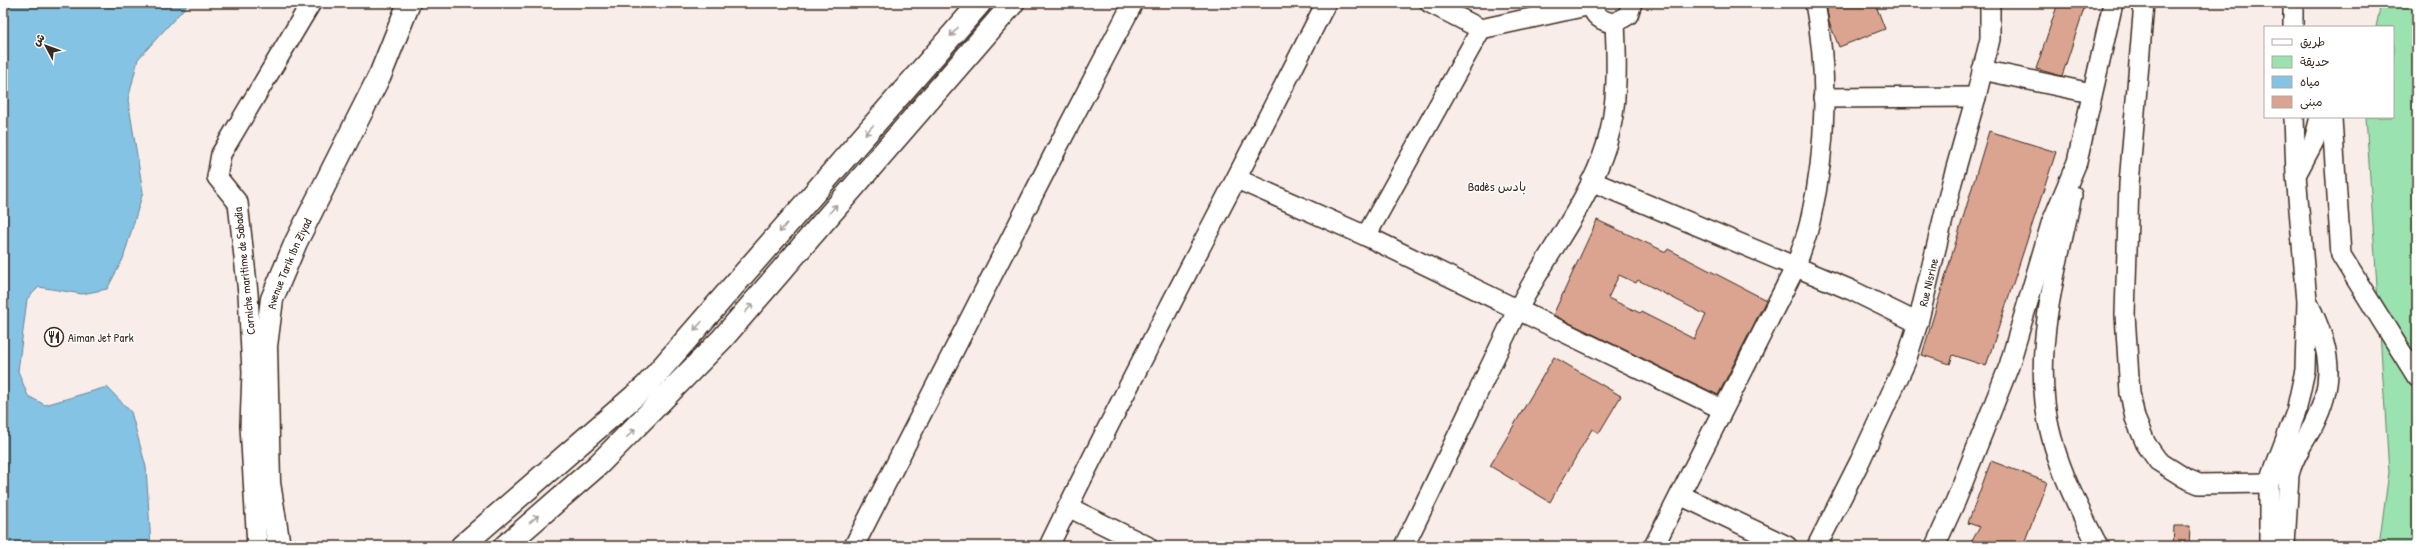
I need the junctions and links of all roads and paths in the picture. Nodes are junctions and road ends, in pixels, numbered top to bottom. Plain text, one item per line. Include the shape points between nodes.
1 (311, 3) edge
2 (409, 3) edge
3 (980, 3) edge
4 (1013, 3) edge
5 (1133, 3) edge
6 (1326, 3) edge
7 (1430, 3) edge
8 (1632, 3) edge
9 (1815, 3) edge
10 (1990, 3) edge
11 (2113, 3) edge
12 (2144, 3) edge
13 (2293, 3) edge
14 (1591, 4) edge
15 (1615, 23) junction
16 (2293, 26) edge
17 (1481, 29) junction
18 (1982, 70) junction
19 (2091, 93) junction
20 (1823, 98) junction
21 (1976, 98) junction
22 (2294, 118) edge
23 (2320, 118) edge
24 (2331, 118) edge
25 (2077, 162) junction
26 (2296, 175) junction
27 (1237, 179) junction
28 (1591, 181) junction
29 (1366, 236) junction
30 (1796, 266) junction
31 (2307, 301) junction
32 (1518, 310) junction
33 (1918, 322) junction
34 (2417, 377) edge
35 (1722, 409) junction
36 (2269, 483) junction
37 (1680, 495) junction
38 (1068, 507) junction
39 (257, 546) edge
40 (279, 546) edge
41 (462, 546) edge
42 (505, 546) edge
43 (854, 546) edge
44 (1049, 546) edge
45 (1147, 546) edge
46 (1404, 546) edge
47 (1654, 546) edge
48 (1787, 546) edge
49 (1817, 546) edge
50 (1935, 546) edge
51 (2098, 546) edge
52 (2269, 546) edge
53 (2285, 546) edge

1 - 39 street, Corniche maritime de Sabadia via 221,154 217,177 238,203 248,293 252,372 250,426
2 - 40 street, Avenue Tarik Ibn Ziyad via 381,73 296,242 272,299 266,346 269,483
3 -> 41 street via 646,386
42 -> 4 street via 598,464 722,339
5 - 43 street
6 - 27 street
7 - 17 street
8 - 15 street via 1628,15
9 - 20 street via 1823,52
10 - 18 street, Rue Nisrine via 1990,39
11 - 19 street
12 - 36 street via 2129,184 2125,315 2130,393 2135,418 2146,444 2158,461 2185,478 2199,484
13 - 16 street
14 - 15 street via 1599,19
14 - 17 street
15 - 28 street via 1616,57 1612,112 1607,143
17 - 29 street
18 - 19 street
18 - 21 street, Rue Nisrine
19 - 25 street
20 - 21 street
20 - 30 street via 1821,144 1811,218
21 - 33 street, Rue Nisrine via 1952,182
22 - 26 street
23 - 26 street via 2314,142
24 - 34 street via 2341,255
25 - 50 street via 2051,224 2008,366 1956,500
25 - 51 street via 2048,319 2044,363 2045,402 2051,431 2064,470 2078,507
26 - 31 street
27 - 29 street
27 - 38 street via 1117,406
28 - 30 street
28 - 32 street
29 - 32 street
30 - 33 street
30 - 35 street
31 - 36 street via 2302,392
31 - 53 street via 2322,331 2327,352 2328,374 2321,409 2292,464 2289,475
32 - 35 street
32 - 46 street
33 - 49 street, Rue Nisrine via 1906,361
35 - 37 street
36 - 52 street
37 - 47 street
37 - 48 street
38 - 44 street
38 - 45 street

